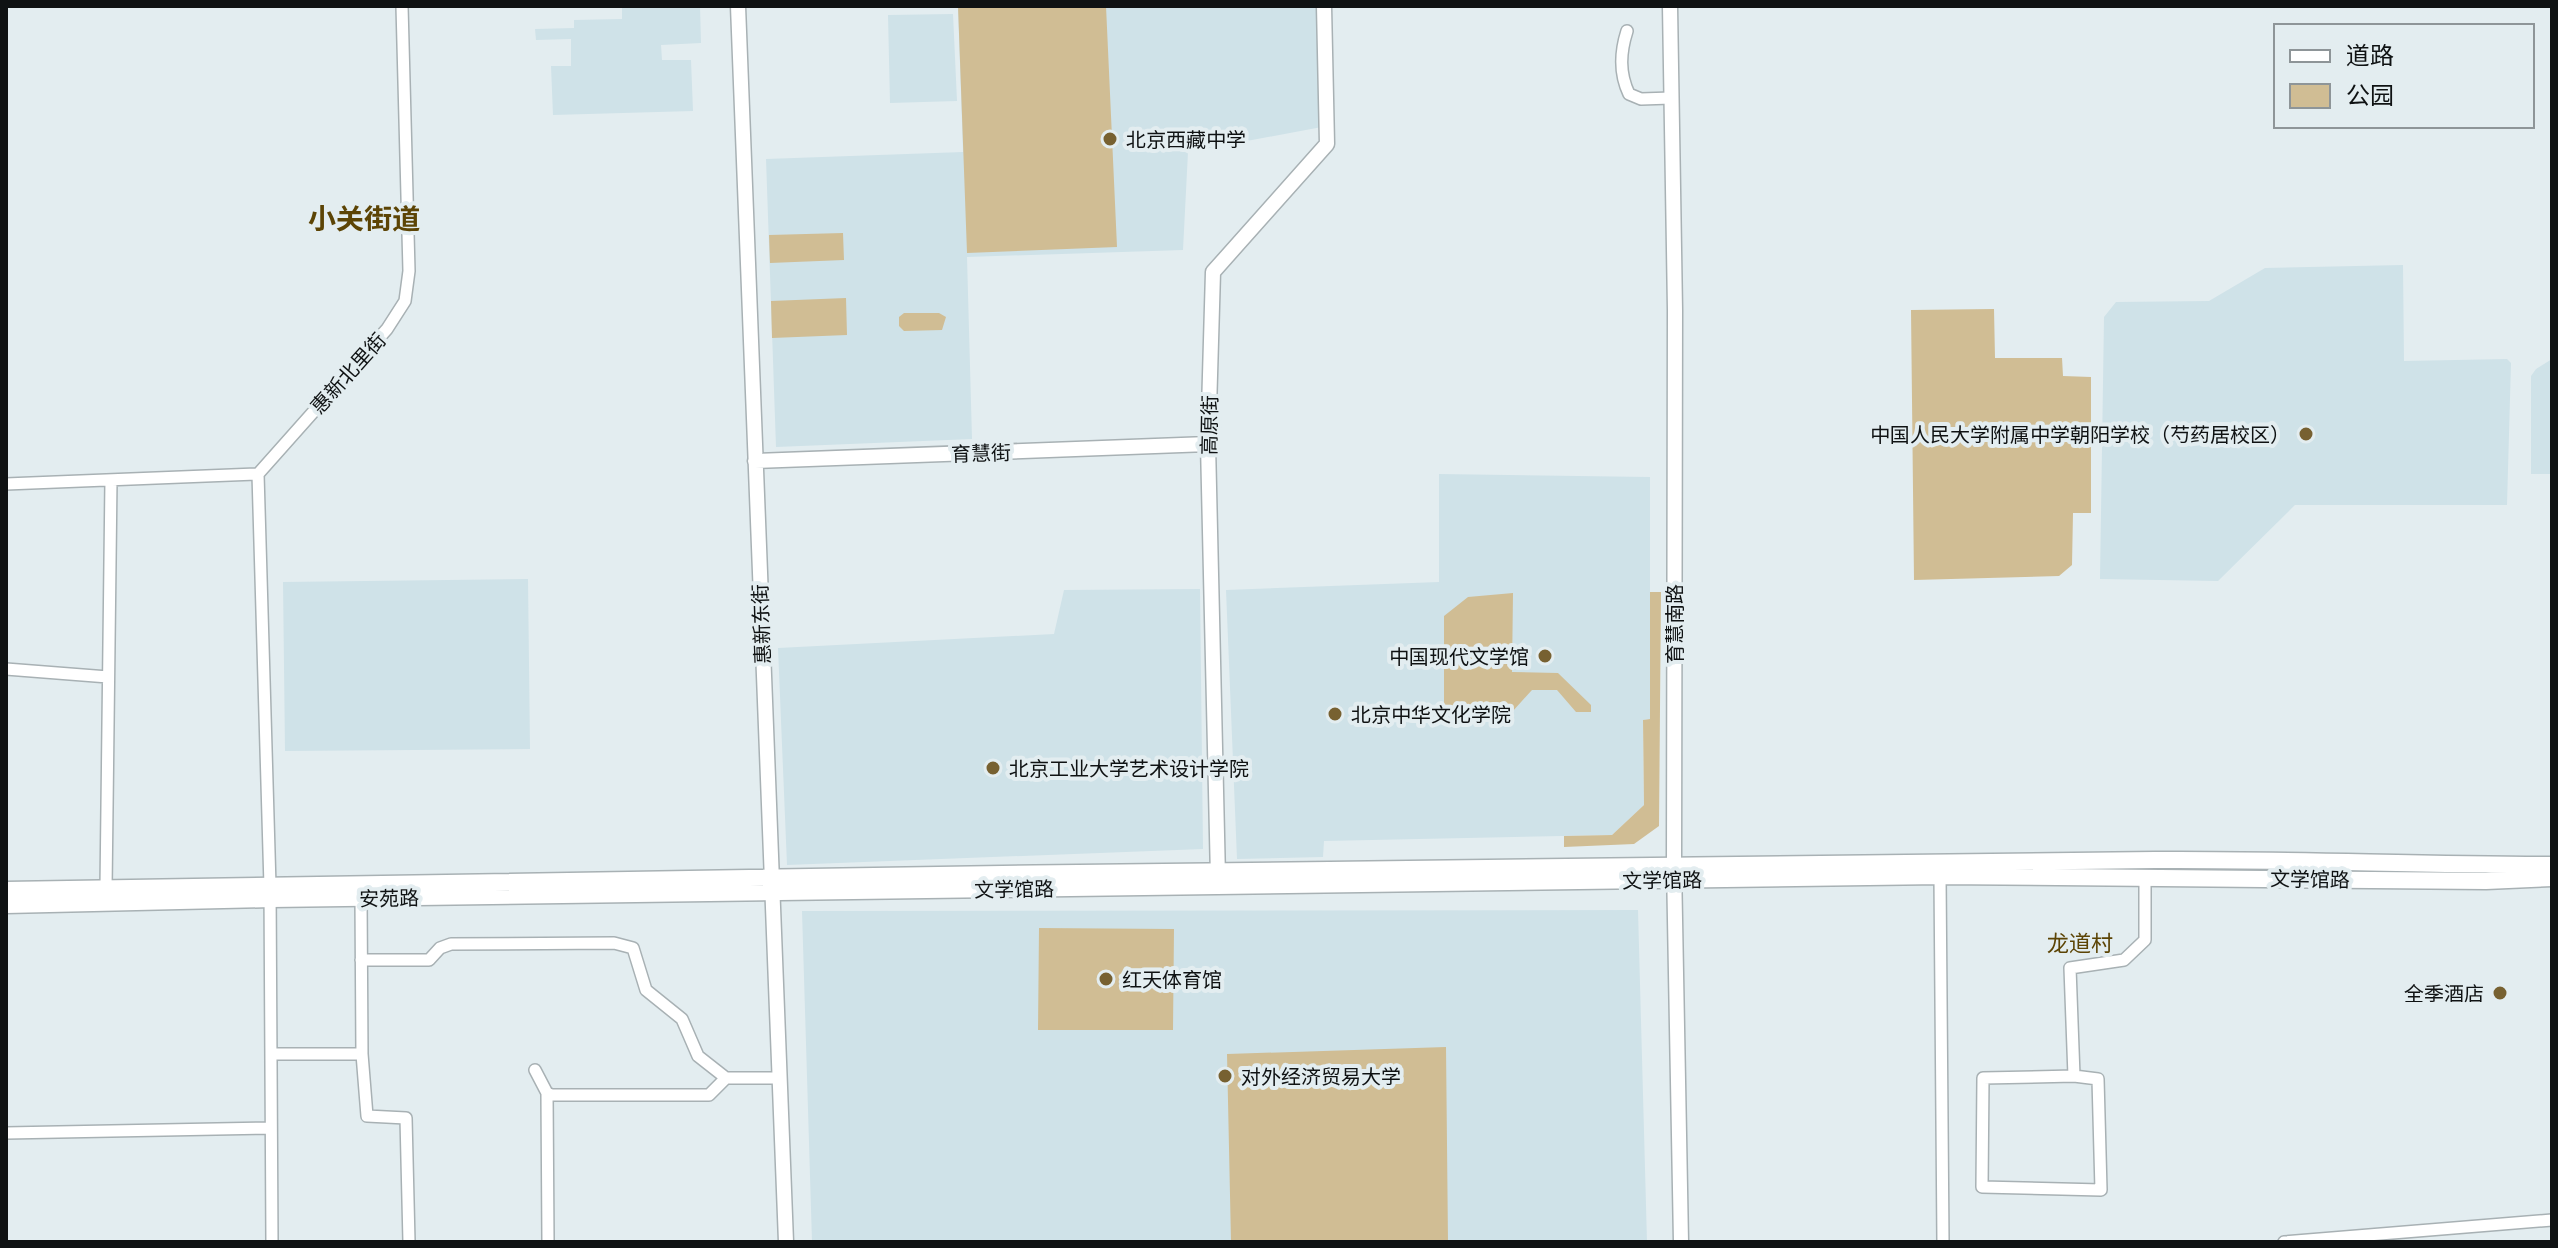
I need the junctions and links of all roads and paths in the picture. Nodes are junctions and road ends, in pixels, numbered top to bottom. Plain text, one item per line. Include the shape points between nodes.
1 (402, 6) edge
2 (738, 6) edge
3 (1324, 6) edge
4 (1670, 6) edge
5 (1627, 31) dead end
6 (1671, 98) junction
7 (1208, 444) junction
8 (755, 461) junction
9 (258, 474) junction
10 (111, 480) junction
11 (6, 484) edge
12 (6, 669) edge
13 (108, 677) junction
14 (2552, 865) edge
15 (1674, 873) junction
16 (1940, 876) junction
17 (2145, 876) junction
18 (2552, 878) edge
19 (1218, 879) junction
20 (772, 884) junction
21 (106, 889) junction
22 (6, 890) edge
23 (270, 893) junction
24 (361, 898) junction
25 (6, 905) edge
26 (361, 960) junction
27 (271, 1054) junction
28 (362, 1054) junction
29 (535, 1070) dead end
30 (2074, 1076) junction
31 (726, 1078) junction
32 (780, 1078) junction
33 (547, 1093) junction
34 (271, 1128) junction
35 (6, 1133) edge
36 (2552, 1220) edge
37 (272, 1242) edge
38 (409, 1242) edge
39 (548, 1242) edge
40 (786, 1242) edge
41 (1681, 1242) edge
42 (1943, 1242) edge
43 (2284, 1242) edge

1 - 9 street, 惠新北里街 via 409,271 405,301 387,329
2 - 8 street, 惠新东街
3 - 7 street, 高原街 via 1327,144 1213,272
4 - 6 street, 育慧南路
5 - 6 street via 1621,55 1629,94
6 - 15 street, 育慧南路
7 - 8 street, 育慧街
7 - 19 street, 高原街
8 - 20 street, 惠新东街
9 - 10 street
9 - 23 street
10 - 11 street
10 - 13 street
12 - 13 street
13 - 21 street
14 - 15 main road, 文学馆路 via 2165,860
15 - 16 main road, 文学馆路
15 - 19 main road, 文学馆路
15 - 41 street, 育慧南路
16 - 17 main road, 文学馆路
16 - 42 street
17 - 18 main road, 文学馆路
17 - 30 street via 2145,940 2124,960 2070,968
19 - 20 main road, 文学馆路
20 - 23 main road, 安苑路
20 - 24 main road, 安苑路
20 - 32 street, 惠新东街
21 - 22 main road, 安苑路
21 - 23 main road, 安苑路
23 - 24 main road, 安苑路
23 - 25 main road, 安苑路
23 - 27 street
24 - 26 street
26 - 28 street
26 - 31 street via 429,960 451,944 614,943 633,948 646,990 682,1019 698,1056
27 - 28 street
27 - 34 street
28 - 38 street via 367,1116 406,1118
29 - 33 street
30 - 30 street via 1983,1078 1982,1187 2101,1190 2098,1079
31 - 32 street
31 - 33 street via 709,1095
32 - 40 street, 惠新东街
33 - 39 street
34 - 35 street
34 - 37 street
36 - 43 street

